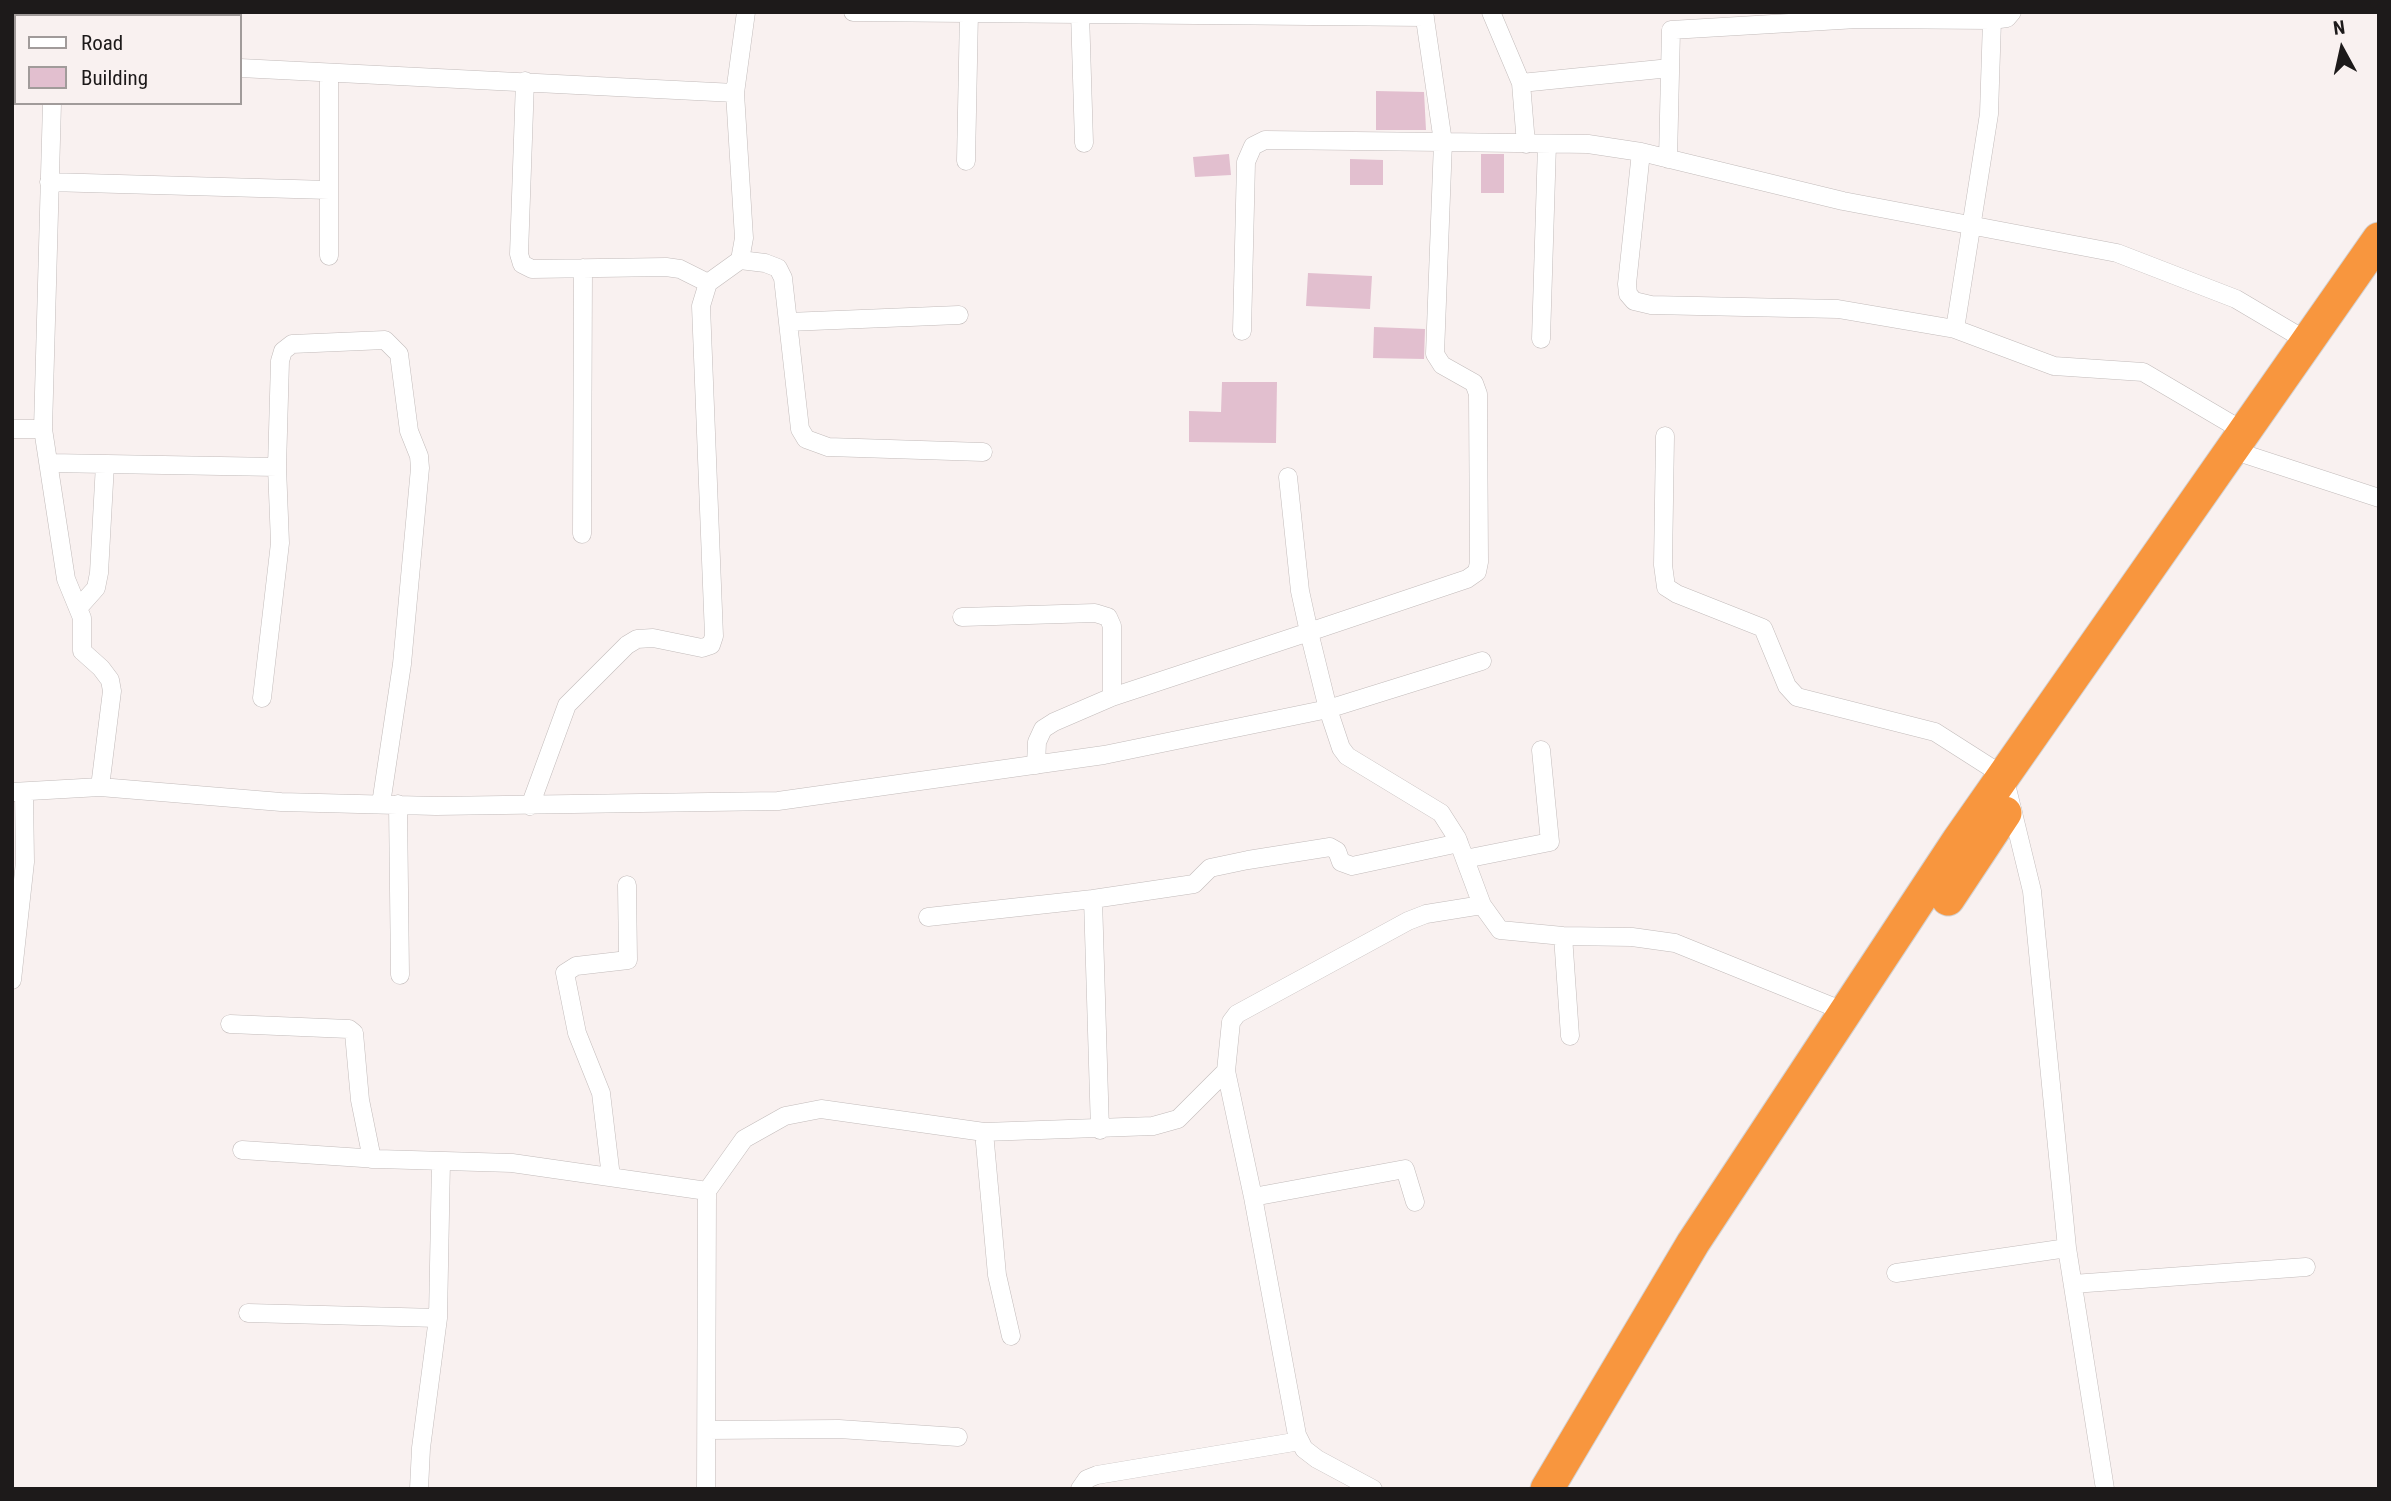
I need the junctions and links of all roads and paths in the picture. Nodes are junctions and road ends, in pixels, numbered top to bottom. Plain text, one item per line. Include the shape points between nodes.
1 (746, 12) edge
2 (853, 12) edge
3 (1491, 12) edge
4 (2012, 12) edge
5 (969, 13) edge
6 (1080, 13) edge
7 (1425, 15) edge
8 (1751, 19) edge
9 (1992, 20) junction
10 (1671, 21) edge
11 (242, 68) edge
12 (1670, 68) junction
13 (330, 73) junction
14 (525, 82) junction
15 (1521, 83) junction
16 (735, 93) junction
17 (52, 105) edge
18 (1443, 142) junction
19 (1084, 143) dead end
20 (1526, 144) junction
21 (1548, 144) junction
22 (1642, 152) junction
23 (1668, 159) junction
24 (966, 161) dead end
25 (49, 182) junction
26 (329, 190) junction
27 (1970, 225) junction
28 (2379, 239) edge
29 (329, 256) dead end
30 (740, 260) junction
31 (583, 268) junction
32 (2379, 273) edge
33 (708, 283) junction
34 (959, 315) dead end
35 (788, 322) junction
36 (1955, 329) junction
37 (1242, 331) dead end
38 (1541, 339) dead end
39 (2307, 341) junction
40 (12, 429) edge
41 (43, 429) junction
42 (1665, 436) dead end
43 (2243, 446) junction
44 (983, 452) dead end
45 (50, 463) junction
46 (105, 464) junction
47 (277, 467) junction
48 (1288, 477) dead end
49 (2379, 498) edge
50 (582, 534) dead end
51 (80, 607) junction
52 (962, 617) dead end
53 (1309, 632) junction
54 (1482, 660) dead end
55 (1112, 697) junction
56 (262, 698) dead end
57 (1328, 709) junction
58 (1541, 750) dead end
59 (1036, 765) junction
60 (100, 787) junction
61 (2007, 790) junction
62 (18, 793) edge
63 (389, 804) junction
64 (530, 806) junction
65 (1462, 851) junction
66 (627, 885) dead end
67 (1093, 899) junction
68 (1482, 905) junction
69 (929, 917) dead end
70 (1563, 936) junction
71 (400, 975) dead end
72 (12, 981) edge
73 (1846, 1012) junction
74 (230, 1024) dead end
75 (1570, 1036) dead end
76 (1226, 1071) junction
77 (1100, 1130) junction
78 (984, 1132) junction
79 (242, 1150) dead end
80 (372, 1159) junction
81 (441, 1161) junction
82 (611, 1177) junction
83 (707, 1191) junction
84 (1254, 1197) junction
85 (1415, 1202) dead end
86 (2067, 1248) junction
87 (2306, 1267) dead end
88 (1896, 1273) dead end
89 (2073, 1284) junction
90 (248, 1313) dead end
91 (438, 1318) junction
92 (1011, 1336) dead end
93 (706, 1430) junction
94 (958, 1437) dead end
95 (1300, 1441) junction
96 (419, 1489) edge
97 (706, 1489) edge
98 (1080, 1489) edge
99 (1373, 1489) edge
100 (1546, 1489) edge
101 (1570, 1489) edge
102 (2105, 1489) edge

1 - 16 street
2 - 5 street
3 - 15 street
4 - 9 street via 2007,18
5 - 6 street
5 - 24 street
6 - 7 street
6 - 19 street
7 - 18 street
8 - 9 street
8 - 10 street
9 - 27 street via 1989,114
10 - 12 street
11 - 13 street
12 - 15 street
12 - 23 street
13 - 14 street
13 - 26 street
14 - 16 street
14 - 31 street via 522,264 532,269
15 - 20 street
16 - 30 street via 744,238
17 - 25 street
18 - 20 street
18 - 37 street via 1265,140 1253,146 1246,162
18 - 53 street via 1435,354 1442,365 1474,383 1478,394 1477,572 1468,579
20 - 21 street
21 - 22 street
21 - 38 street
22 - 23 street
22 - 36 street via 1628,284 1634,301 1839,309
23 - 27 street via 1843,201
25 - 26 street
25 - 41 street
26 - 29 street
27 - 36 street
27 - 39 street via 2117,253 2236,299
28 - 39 highway
30 - 33 street
30 - 35 street via 778,268
31 - 33 street via 666,267
31 - 50 street
32 - 43 highway
33 - 64 street via 701,306 711,645 702,648 653,638 627,645 567,705
34 - 35 street
35 - 44 street via 800,429 806,439 828,447
36 - 43 street via 2054,366 2143,372
39 - 43 highway
40 - 41 street
41 - 45 street
42 - 61 street via 1666,587 1763,628 1787,686 1797,697 1935,732
43 - 49 street
43 - 61 highway
45 - 46 street
45 - 51 street via 66,579
46 - 47 street
46 - 51 street via 99,573 96,588
47 - 56 street via 280,543
47 - 63 street via 283,351 292,344 335,341 385,340 393,345 399,354 409,431 420,468
48 - 53 street
51 - 60 street via 82,651 101,668 112,691
52 - 55 street via 1095,613 1108,617 1112,626
53 - 55 street
53 - 57 street
54 - 57 street
55 - 59 street via 1043,729
57 - 59 street
57 - 65 street via 1347,756 1441,813
58 - 65 street via 1550,842
59 - 64 street via 778,801
60 - 62 street
60 - 63 street via 281,802
61 - 73 highway
61 - 86 street via 2032,891
61 - 101 highway via 1715,1248
62 - 72 street via 25,862
63 - 64 street
63 - 71 street
65 - 67 street via 1352,866 1341,862 1337,851 1330,848 1210,868 1194,884
65 - 68 street
66 - 82 street via 628,960 576,966 565,973 577,1032 601,1093
67 - 69 street
67 - 77 street
68 - 70 street via 1500,930
68 - 76 street via 1408,921 1237,1014 1231,1021
70 - 73 street via 1675,943
70 - 75 street
73 - 100 highway via 1693,1243
74 - 80 street via 349,1029 354,1033 360,1100
76 - 77 street via 1178,1119
76 - 84 street
77 - 78 street
78 - 83 street via 872,1114 808,1111 785,1116 744,1139
78 - 92 street via 997,1275
79 - 80 street
80 - 81 street
81 - 82 street via 512,1163
81 - 91 street
82 - 83 street
83 - 93 street
84 - 85 street via 1405,1169
84 - 95 street
86 - 88 street
86 - 89 street
87 - 89 street
89 - 102 street
90 - 91 street
91 - 96 street
93 - 94 street via 839,1429
93 - 97 street
95 - 98 street via 1097,1475
95 - 99 street via 1317,1459

